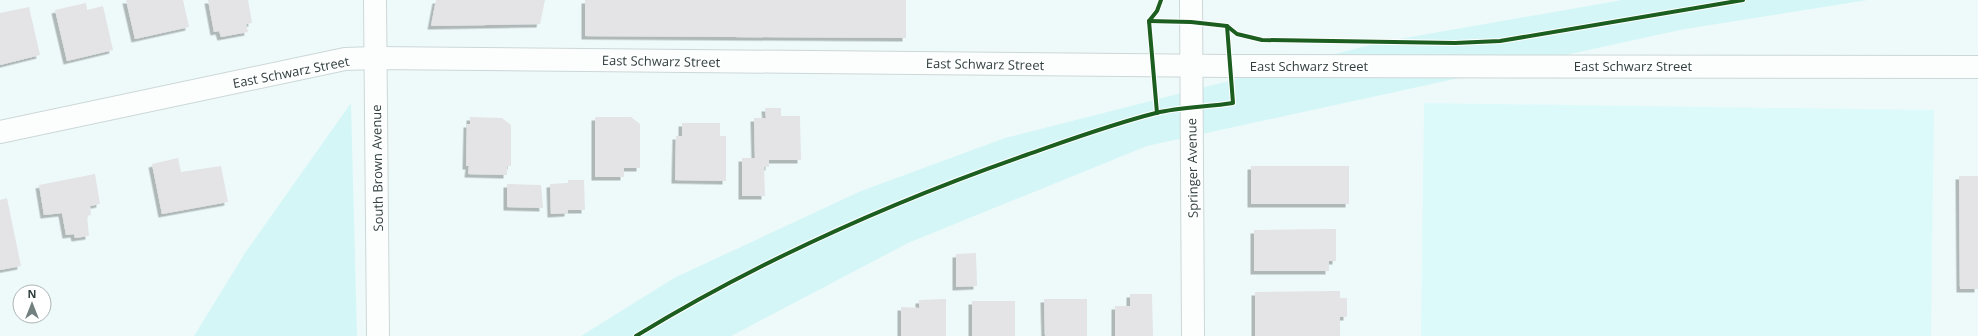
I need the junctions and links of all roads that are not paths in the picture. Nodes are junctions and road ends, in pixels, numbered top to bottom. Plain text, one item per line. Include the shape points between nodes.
1 (375, 0) edge
2 (1191, 0) edge
3 (375, 58) junction
4 (1191, 65) junction
5 (1978, 67) edge
6 (0, 132) edge
7 (378, 336) edge
8 (1193, 336) edge

1 - 3 street, South Brown Avenue
2 - 4 street, Springer Avenue
3 - 4 street, East Schwarz Street
3 - 6 street, East Schwarz Street via 345,60
3 - 7 street, South Brown Avenue
4 - 5 street, East Schwarz Street
4 - 8 street, Springer Avenue

